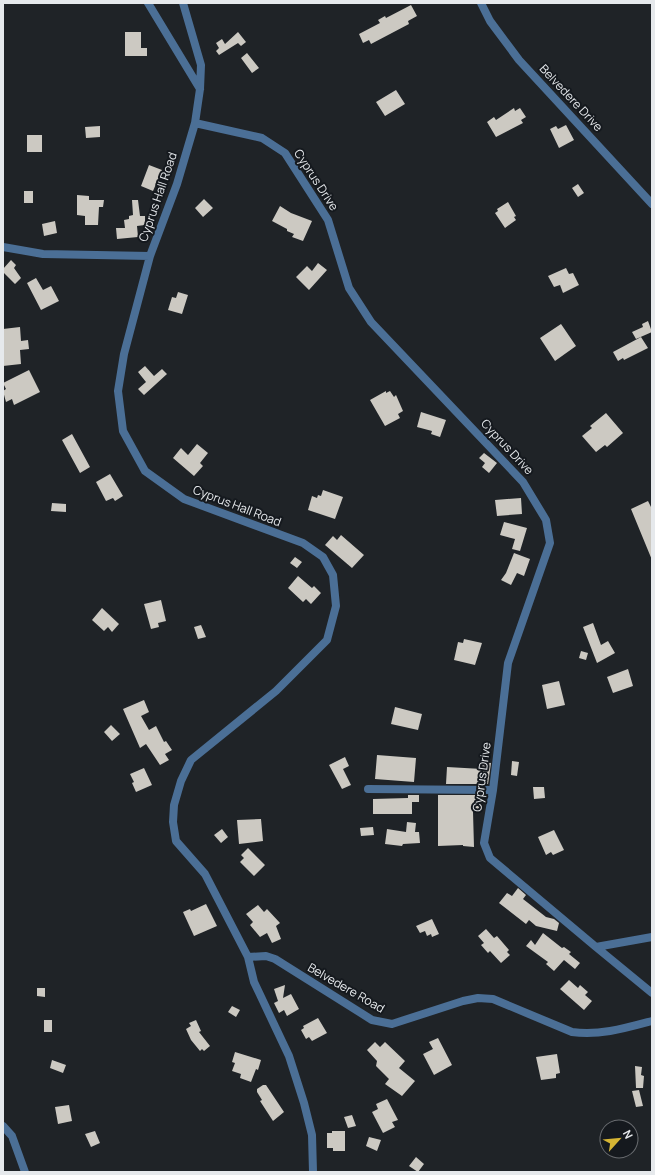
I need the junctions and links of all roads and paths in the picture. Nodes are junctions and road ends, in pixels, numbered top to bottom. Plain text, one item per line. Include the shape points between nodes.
1 (148, 3) edge
2 (182, 3) edge
3 (481, 3) edge
4 (200, 89) junction
5 (195, 123) junction
6 (652, 204) edge
7 (3, 247) edge
8 (150, 256) junction
9 (368, 789) dead end
10 (494, 790) junction
11 (652, 937) edge
12 (596, 947) junction
13 (248, 957) junction
14 (652, 993) edge
15 (652, 1021) edge
16 (3, 1126) edge
17 (24, 1172) edge
18 (313, 1172) edge

1 - 4 street
2 - 4 street, Cyprus Hall Road via 201,65
3 - 6 street, Belvedere Drive via 490,21 520,60
4 - 5 street, Cyprus Hall Road
5 - 8 street, Cyprus Hall Road
5 - 10 street, Cyprus Drive via 262,138 285,153 328,220 349,288 370,322 523,482 546,520 550,543 508,663
7 - 8 street via 43,254
8 - 13 street, Cyprus Hall Road via 124,354 118,391 123,431 145,471 184,499 303,543 323,557 333,575 336,606 327,640 276,691 190,760 174,805 176,841 205,874
9 - 10 street
10 - 12 street, Cyprus Drive via 484,843 490,858
11 - 12 street
12 - 14 street
13 - 15 street, Belvedere Road via 275,958 324,991 382,1024 392,1024 478,998 493,999 572,1032 617,1030
13 - 18 street via 254,982 288,1056 304,1103 312,1134
16 - 17 street via 12,1136

